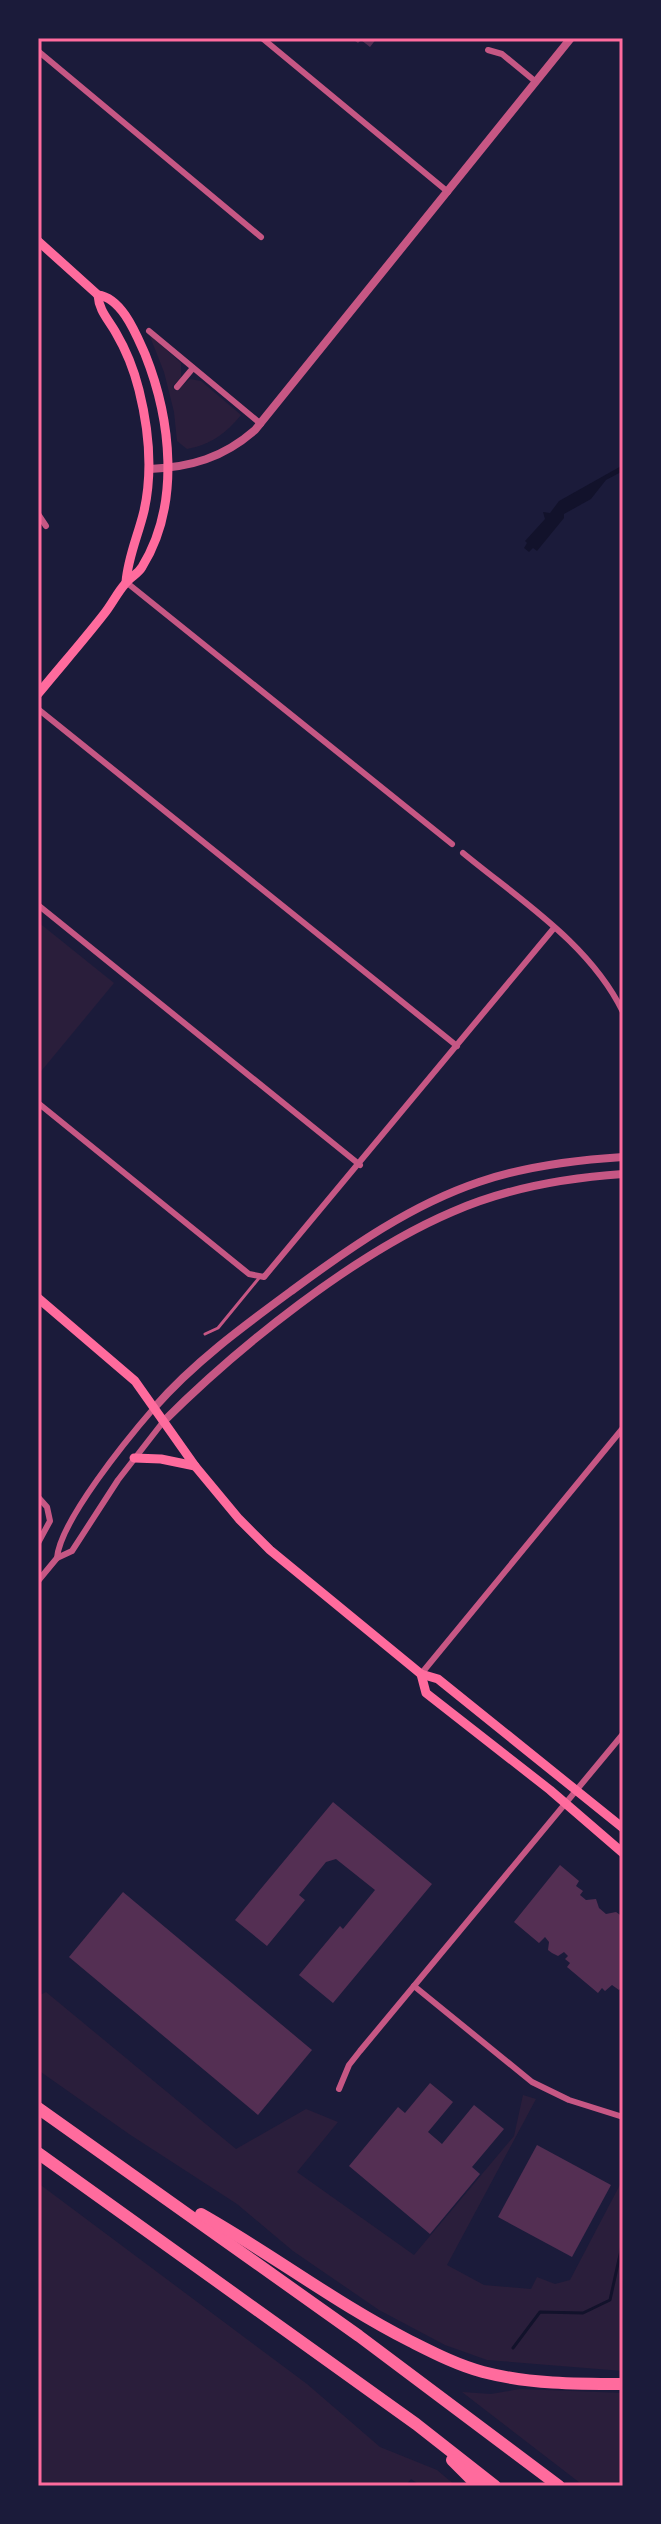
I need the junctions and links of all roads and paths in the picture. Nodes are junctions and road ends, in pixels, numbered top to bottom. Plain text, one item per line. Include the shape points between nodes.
1 (262, 38) edge
2 (571, 38) edge
3 (488, 50) dead end
4 (38, 51) edge
5 (536, 82) junction
6 (448, 192) junction
7 (261, 237) dead end
8 (38, 241) edge
9 (98, 295) junction
10 (149, 331) dead end
11 (193, 368) junction
12 (177, 387) dead end
13 (261, 424) junction
14 (168, 468) junction
15 (150, 469) junction
16 (38, 514) edge
17 (46, 526) dead end
18 (126, 582) junction
19 (38, 694) edge
20 (38, 709) edge
21 (452, 844) dead end
22 (463, 853) dead end
23 (38, 905) edge
24 (554, 928) junction
25 (623, 1012) edge
26 (457, 1046) junction
27 (38, 1103) edge
28 (623, 1157) edge
29 (360, 1165) junction
30 (623, 1174) edge
31 (449, 1194) junction
32 (453, 1211) junction
33 (259, 1278) junction
34 (38, 1298) edge
35 (205, 1334) dead end
36 (154, 1408) junction
37 (163, 1422) junction
38 (623, 1428) edge
39 (134, 1458) junction
40 (195, 1466) junction
41 (40, 1498) edge
42 (38, 1543) edge
43 (57, 1558) junction
44 (38, 1581) edge
45 (421, 1674) junction
46 (623, 1734) edge
47 (576, 1790) junction
48 (564, 1804) junction
49 (623, 1828) edge
50 (623, 1853) edge
51 (414, 1986) junction
52 (339, 2089) dead end
53 (38, 2108) edge
54 (623, 2117) edge
55 (38, 2153) edge
56 (142, 2181) junction
57 (623, 2384) edge
58 (416, 2424) junction
59 (478, 2486) edge
60 (495, 2486) edge
61 (559, 2486) edge

1 - 6 street
2 - 5 street
3 - 5 street via 502,54
4 - 7 street
5 - 6 street
6 - 13 street
8 - 9 main road
9 - 14 main road via 109,297 125,316 155,380 165,420
9 - 15 main road via 99,308 138,384
10 - 11 street
11 - 12 street
11 - 13 street
13 - 14 street via 230,450 194,465
14 - 15 street
14 - 18 main road via 154,539 141,569
15 - 18 main road
16 - 17 street
18 - 19 main road
18 - 21 street
20 - 26 street
22 - 24 street
23 - 29 street
24 - 25 street via 598,972
24 - 26 street
26 - 29 street
27 - 33 street
28 - 31 street via 534,1167
29 - 33 street via 269,1274
30 - 32 street via 533,1185
31 - 32 street
31 - 36 street via 353,1247 273,1304
32 - 37 street via 311,1297
33 - 35 lane via 218,1328
34 - 36 main road via 127,1373
36 - 37 main road
36 - 43 street via 58,1542
37 - 39 street
37 - 40 main road
38 - 45 street
39 - 40 main road
39 - 43 street via 72,1551
40 - 45 main road via 270,1550
41 - 42 street via 50,1521
43 - 44 street
45 - 47 main road via 438,1679
45 - 48 main road via 426,1693
46 - 47 street
47 - 48 street
47 - 49 main road
48 - 50 main road
48 - 51 street
51 - 52 street via 349,2065
51 - 54 street via 532,2082
53 - 56 highway
55 - 58 highway
56 - 57 highway via 246,2240 372,2322 448,2360 516,2379
56 - 61 highway
58 - 59 highway
58 - 60 highway

